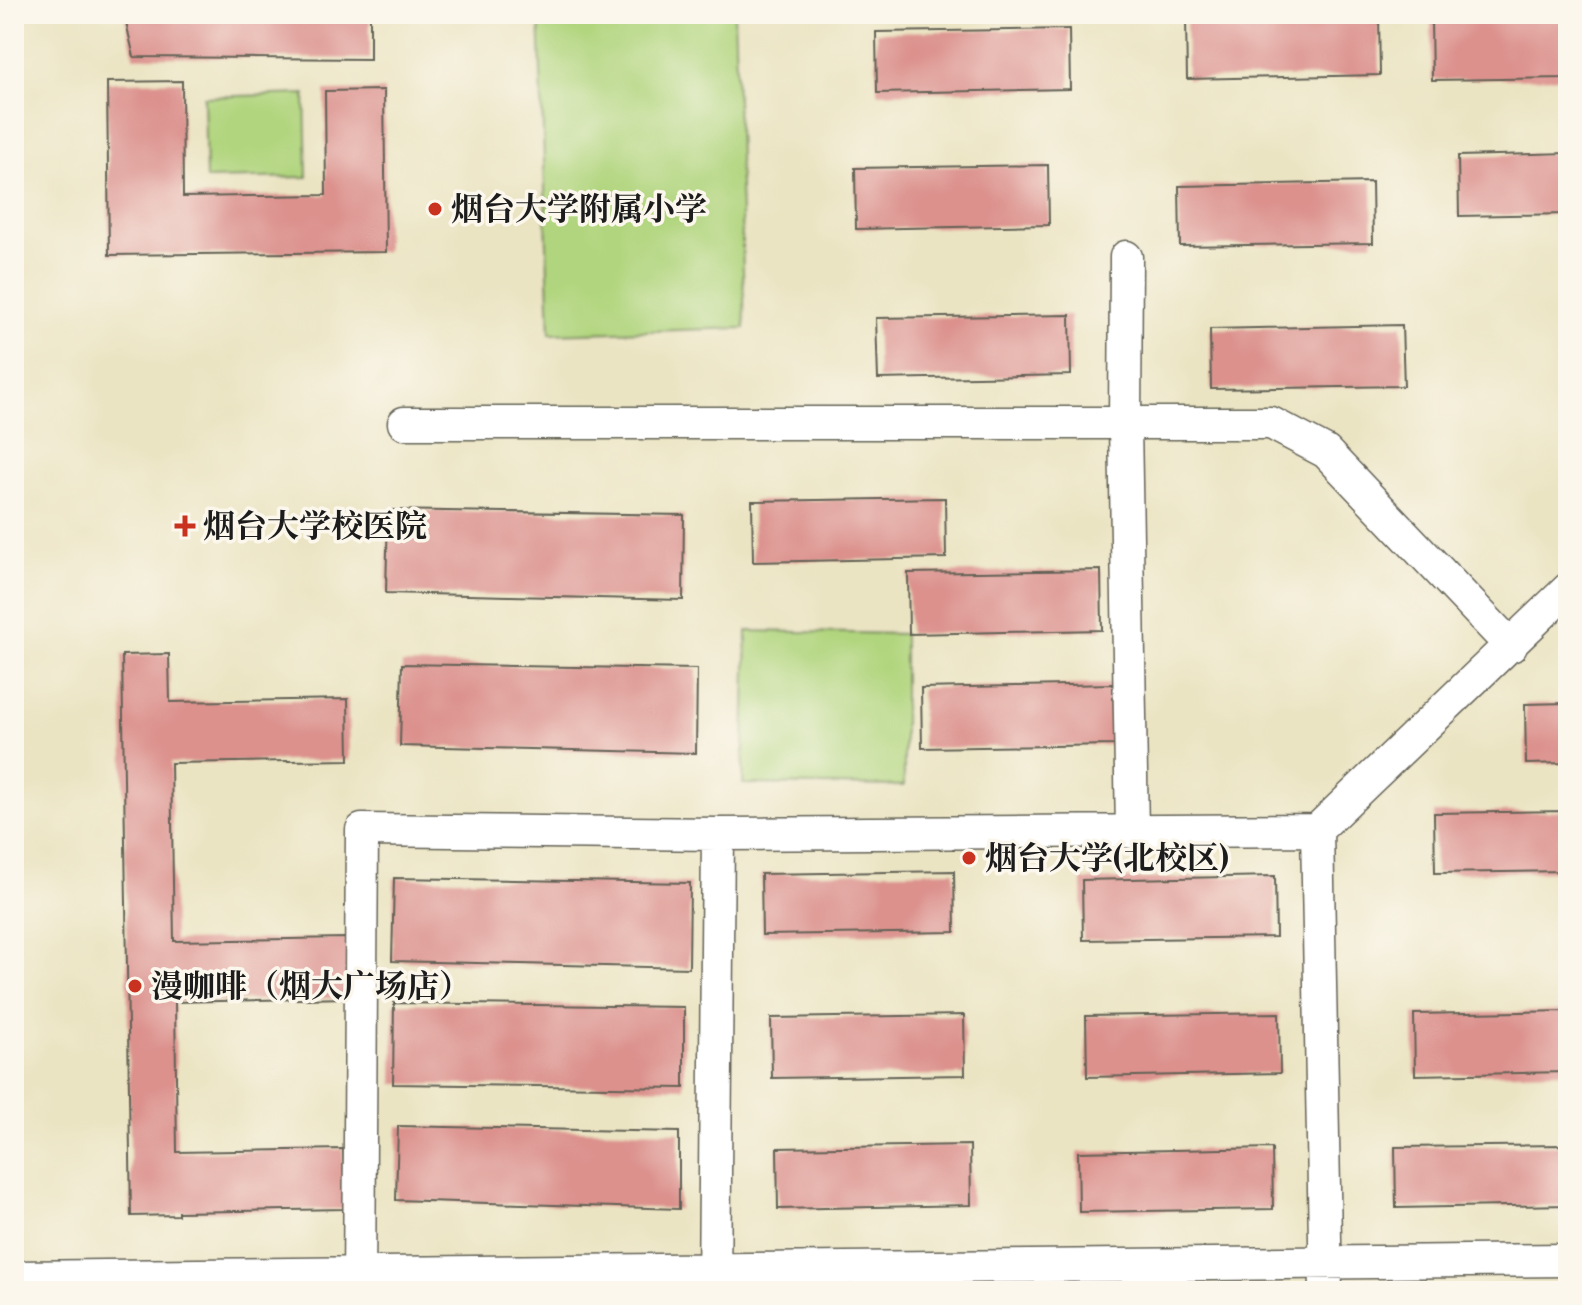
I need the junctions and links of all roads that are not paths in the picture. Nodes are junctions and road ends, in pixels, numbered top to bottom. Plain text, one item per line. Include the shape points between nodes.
1 (1126, 257) dead end
2 (404, 423) dead end
3 (1125, 424) junction
4 (1568, 589) edge
5 (1511, 646) junction
6 (1317, 830) junction
7 (1132, 832) junction
8 (718, 834) junction
9 (1568, 1260) edge
10 (1326, 1276) edge
11 (14, 1277) edge
12 (714, 1280) edge
13 (359, 1282) edge

1 - 3 street
2 - 3 street
3 - 5 street via 1271,423 1326,452
3 - 7 street
4 - 5 street
5 - 6 street
6 - 7 street
6 - 10 street
7 - 8 street
8 - 12 street
8 - 13 street via 362,830
9 - 10 street
10 - 12 street
11 - 13 street
12 - 13 street

